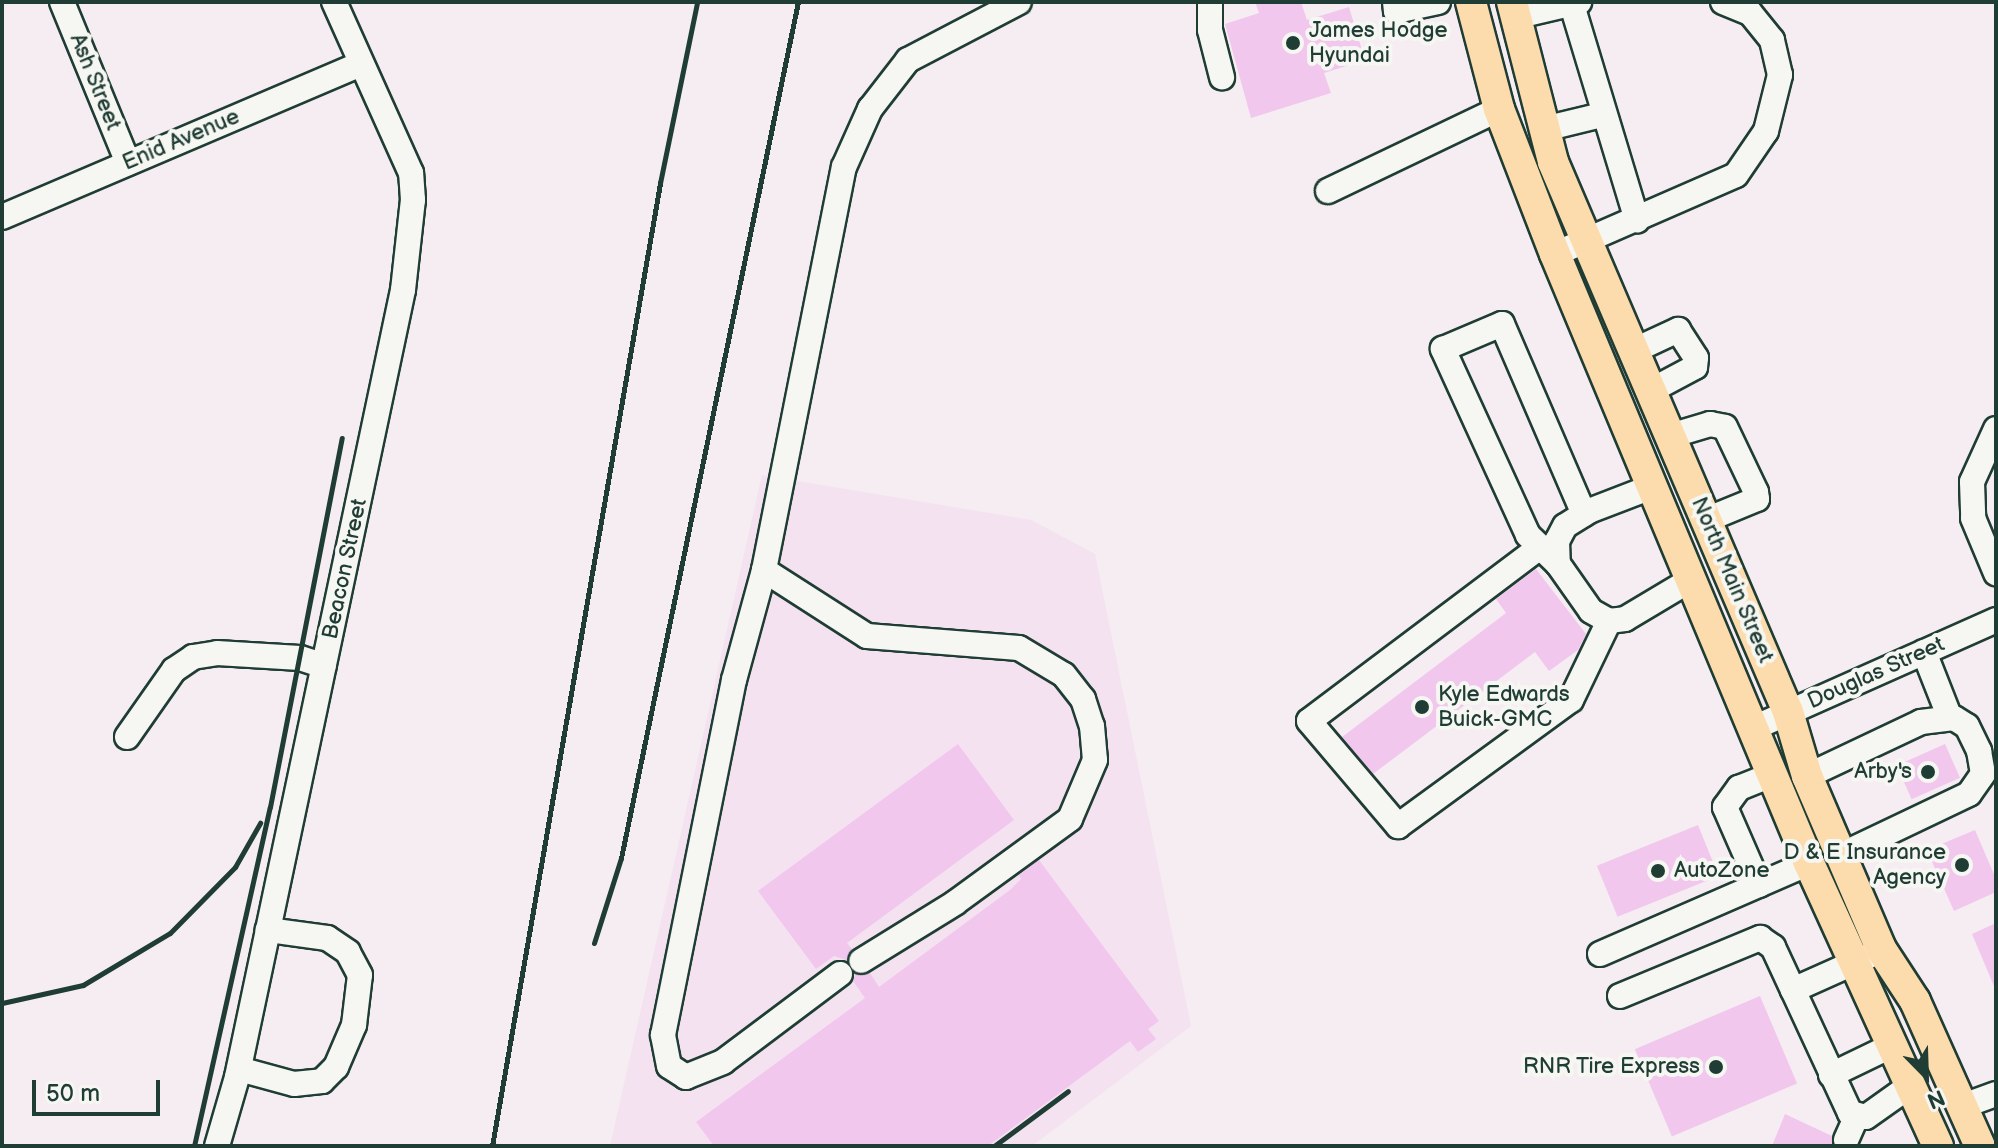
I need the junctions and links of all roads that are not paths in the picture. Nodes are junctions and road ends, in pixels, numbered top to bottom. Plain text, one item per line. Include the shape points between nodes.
1 (62, 2) edge
2 (334, 2) edge
3 (1019, 2) edge
4 (1210, 2) edge
5 (1395, 2) edge
6 (1438, 2) edge
7 (1471, 2) edge
8 (1723, 2) edge
9 (1575, 4) edge
10 (1513, 9) edge
11 (360, 64) junction
12 (1222, 77) dead end
13 (1499, 109) junction
14 (1602, 115) junction
15 (1544, 129) junction
16 (128, 163) junction
17 (1328, 191) dead end
18 (2, 217) edge
19 (1637, 220) junction
20 (1586, 241) junction
21 (1555, 254) junction
22 (1633, 351) junction
23 (1650, 391) junction
24 (1996, 429) edge
25 (1670, 436) junction
26 (1654, 486) junction
27 (1584, 514) junction
28 (1706, 520) junction
29 (1549, 556) junction
30 (764, 570) junction
31 (1996, 573) edge
32 (1692, 579) junction
33 (1996, 620) edge
34 (1609, 621) junction
35 (1924, 652) junction
36 (324, 666) junction
37 (1788, 712) junction
38 (1950, 718) junction
39 (1756, 727) junction
40 (127, 737) dead end
41 (1774, 774) junction
42 (1807, 776) junction
43 (1841, 855) junction
44 (1809, 863) junction
45 (1759, 885) junction
46 (268, 930) junction
47 (1600, 954) dead end
48 (1869, 956) junction
49 (1793, 990) junction
50 (1620, 996) dead end
51 (1893, 1045) junction
52 (239, 1069) junction
53 (1831, 1075) junction
54 (1911, 1085) junction
55 (1996, 1094) edge
56 (1963, 1106) junction
57 (1857, 1115) junction
58 (1846, 1140) dead end
59 (217, 1146) edge
60 (1938, 1146) edge
61 (1980, 1146) edge

1 - 16 street, Ash Street
2 - 11 street, Beacon Street
3 - 30 street via 908,60 870,109 844,167
4 - 12 street via 1210,30
5 - 6 street via 1396,11
7 - 13 main road, North Main Street
8 - 19 street via 1750,13 1772,40 1780,75 1766,131 1736,175
9 - 10 street
9 - 14 street
10 - 15 main road, North Main Street
11 - 16 street, Enid Avenue
11 - 36 street, Beacon Street via 411,173 413,200 403,290
13 - 17 street
13 - 21 main road, North Main Street
14 - 15 street
14 - 19 street
15 - 20 main road, North Main Street
16 - 18 street, Enid Avenue
19 - 20 street
20 - 21 street
20 - 22 main road, North Main Street
21 - 26 main road, North Main Street
22 - 23 main road, North Main Street
22 - 23 street via 1678,330 1696,358 1695,367
23 - 25 main road, North Main Street
24 - 31 street via 1972,482 1973,518
25 - 28 main road, North Main Street
25 - 28 street via 1720,423 1756,492 1757,499
26 - 27 street
26 - 32 main road, North Main Street
27 - 29 street via 1565,526
27 - 29 street via 1502,324 1443,349 1528,535
28 - 37 main road, North Main Street
29 - 34 street via 1591,611
29 - 34 street via 1309,721 1398,826 1571,700
30 - 30 street via 867,636 1019,648 1064,675 1083,699 1095,760 1070,819 955,903 850,968 723,1062 686,1077 669,1066 663,1035 734,680
32 - 34 street via 1625,619
32 - 39 main road, North Main Street
33 - 35 street, Douglas Street
35 - 37 street, Douglas Street
35 - 38 street
36 - 40 street via 300,658 217,653 193,657 174,670
36 - 46 street, Beacon Street
37 - 39 street, Douglas Street
37 - 42 main road, North Main Street
38 - 42 street via 1921,722
38 - 43 street via 1967,726 1979,751 1983,774 1969,794
39 - 41 main road, North Main Street
41 - 44 main road, North Main Street
41 - 45 street via 1739,788 1725,807
42 - 43 main road, North Main Street
43 - 48 main road, North Main Street
44 - 45 street
44 - 48 main road, North Main Street
45 - 47 street
46 - 52 street, Beacon Street
46 - 52 street via 327,938 348,952 360,975 354,1025 336,1067 322,1081 294,1084
48 - 49 street
48 - 51 main road, North Main Street
48 - 56 main road, North Main Street via 1915,1001
49 - 50 street via 1773,947 1760,938
49 - 53 street
51 - 53 street
51 - 54 main road, North Main Street
52 - 59 street, Beacon Street
53 - 57 street via 1850,1113
54 - 57 street via 1866,1117
54 - 60 main road, North Main Street
55 - 56 street
56 - 61 main road, North Main Street
57 - 58 street

